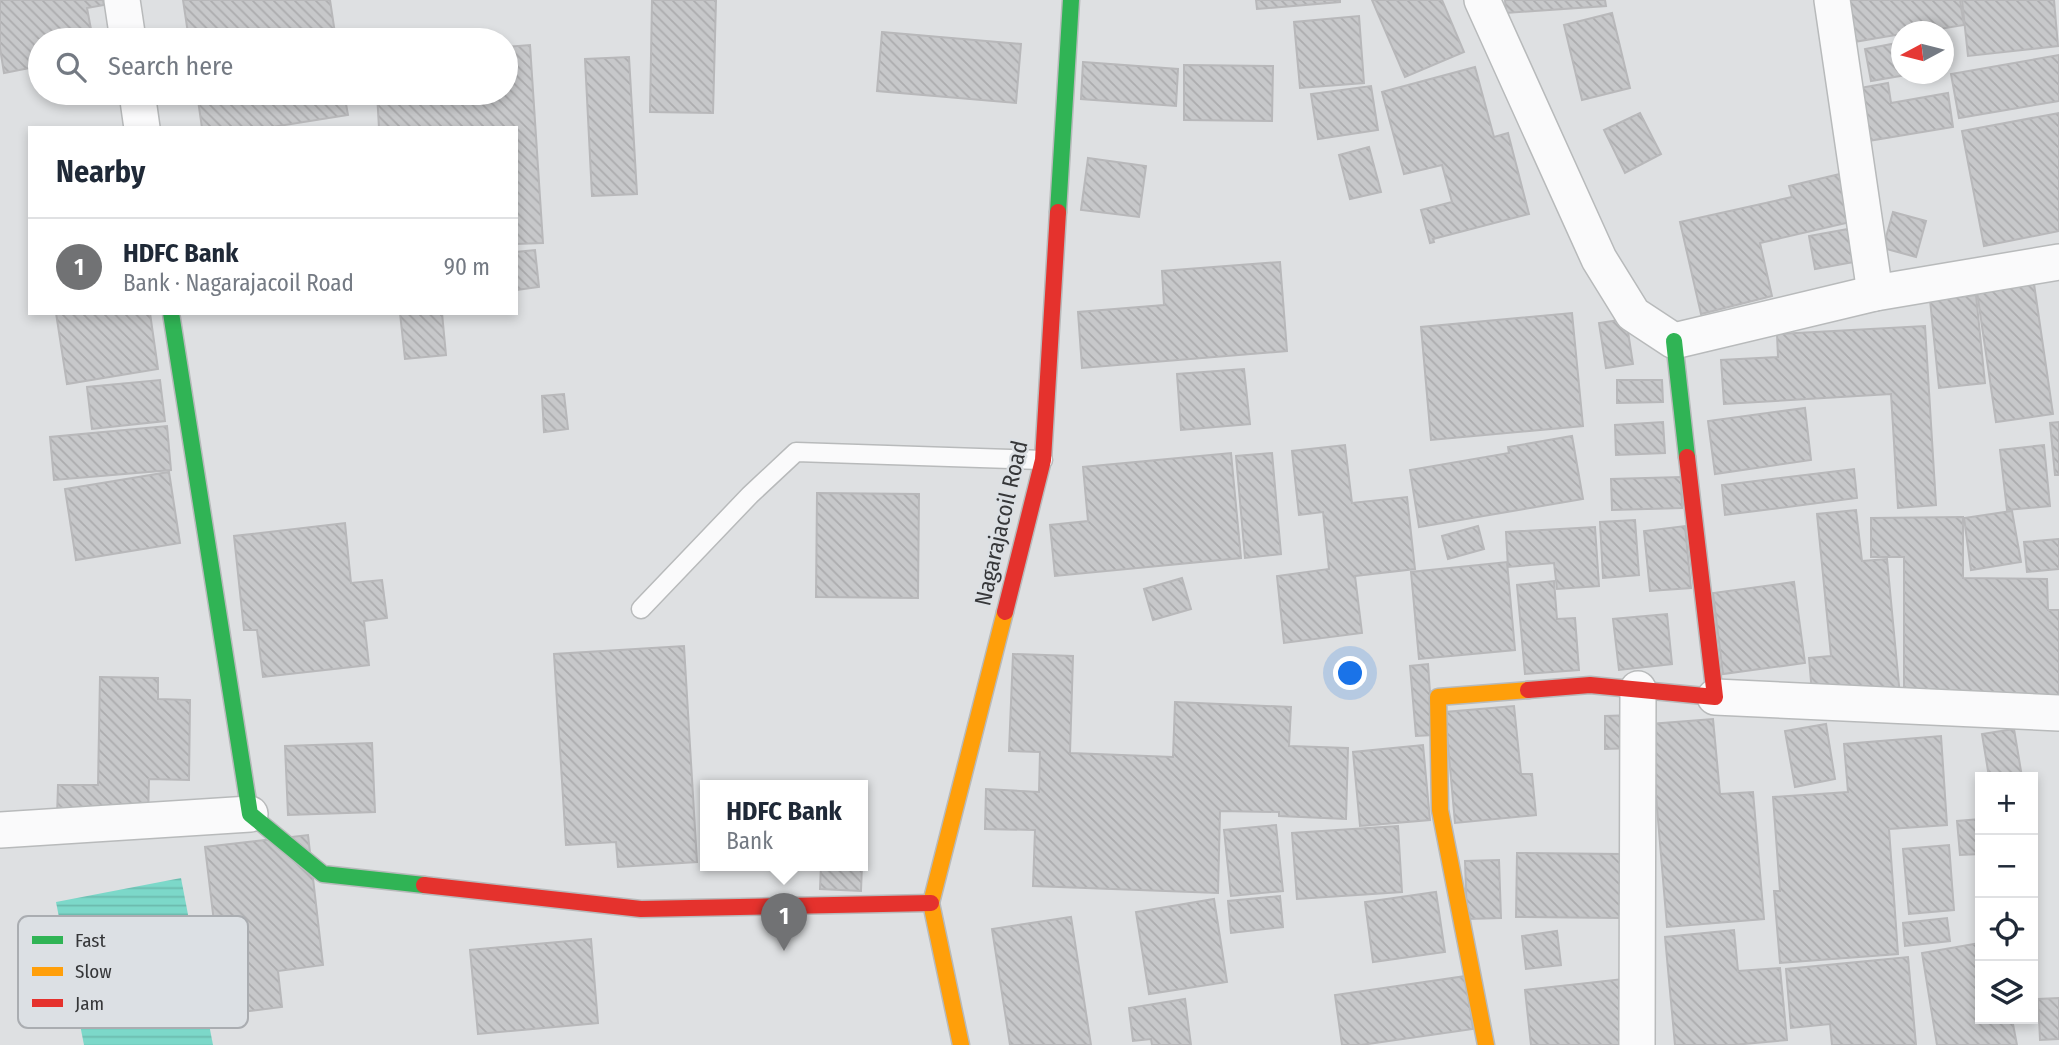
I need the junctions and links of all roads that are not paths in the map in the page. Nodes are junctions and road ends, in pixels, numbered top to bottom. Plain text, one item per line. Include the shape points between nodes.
1 (122, 0) edge
2 (1071, 0) edge
3 (1482, 0) edge
4 (1832, 0) edge
5 (126, 28) edge
6 (139, 105) edge
7 (142, 126) edge
8 (2059, 262) edge
9 (1875, 293) junction
10 (171, 315) edge
11 (1674, 341) junction
12 (1043, 460) junction
13 (641, 609) dead end
14 (1638, 690) junction
15 (1715, 696) junction
16 (2059, 713) edge
17 (250, 814) junction
18 (0, 830) edge
19 (931, 903) junction
20 (961, 1045) edge
21 (1486, 1045) edge
22 (1637, 1045) edge

1 - 5 street
2 - 12 street, Nagarajacoil Road
3 - 11 street via 1599,258 1633,314
4 - 9 street
6 - 7 street
8 - 9 street
9 - 11 street
10 - 17 street
11 - 15 street
12 - 13 lane via 796,452
12 - 19 street, Nagarajacoil Road
14 - 15 street
14 - 21 street via 1590,685 1438,697 1440,810
14 - 22 street
15 - 16 street
17 - 18 street
17 - 19 street via 323,874 641,909
19 - 20 street, Nagarajacoil Road

